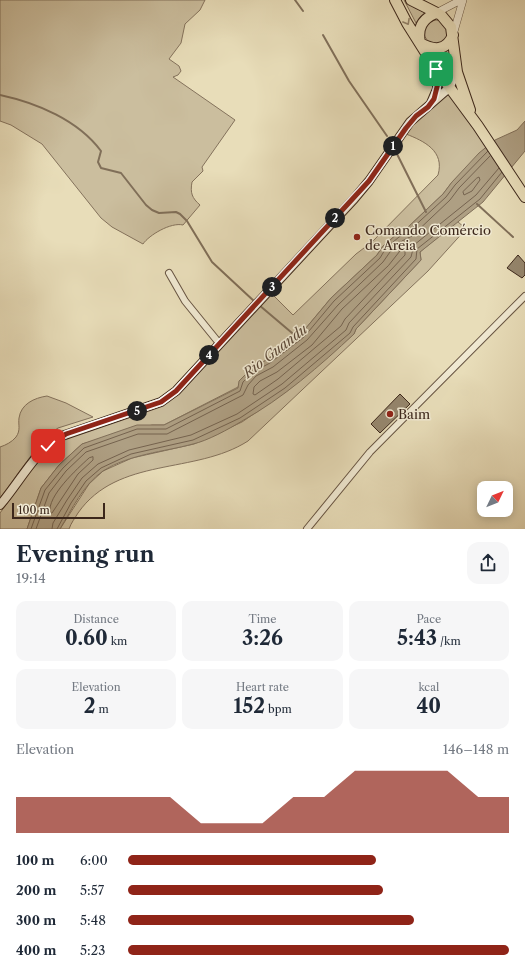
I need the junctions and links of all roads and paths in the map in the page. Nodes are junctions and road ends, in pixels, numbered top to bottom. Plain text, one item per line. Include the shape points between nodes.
1 (395, 0) edge
2 (411, 0) edge
3 (462, 0) edge
4 (436, 13) junction
5 (453, 35) junction
6 (420, 43) junction
7 (436, 69) junction
8 (457, 72) junction
9 (449, 88) junction
10 (428, 107) junction
11 (479, 128) junction
12 (525, 197) edge
13 (168, 273) dead end
14 (525, 296) edge
15 (220, 343) junction
16 (0, 505) edge
17 (307, 529) edge

1 -> 6 highway
2 - 4 highway
3 - 4 street
3 - 5 street
4 - 5 highway via 448,22
4 - 6 highway via 422,23 418,32
5 - 6 highway via 447,45 438,49
5 - 8 highway
6 - 7 highway
7 - 9 highway
7 - 10 main road via 437,90
8 - 9 main road
8 - 11 highway via 464,96
9 - 10 main road
9 - 11 highway
10 - 15 main road via 406,128 354,199
11 - 12 highway
13 - 15 street via 185,301
14 - 17 street via 375,446
15 - 16 main road via 168,398 54,440

